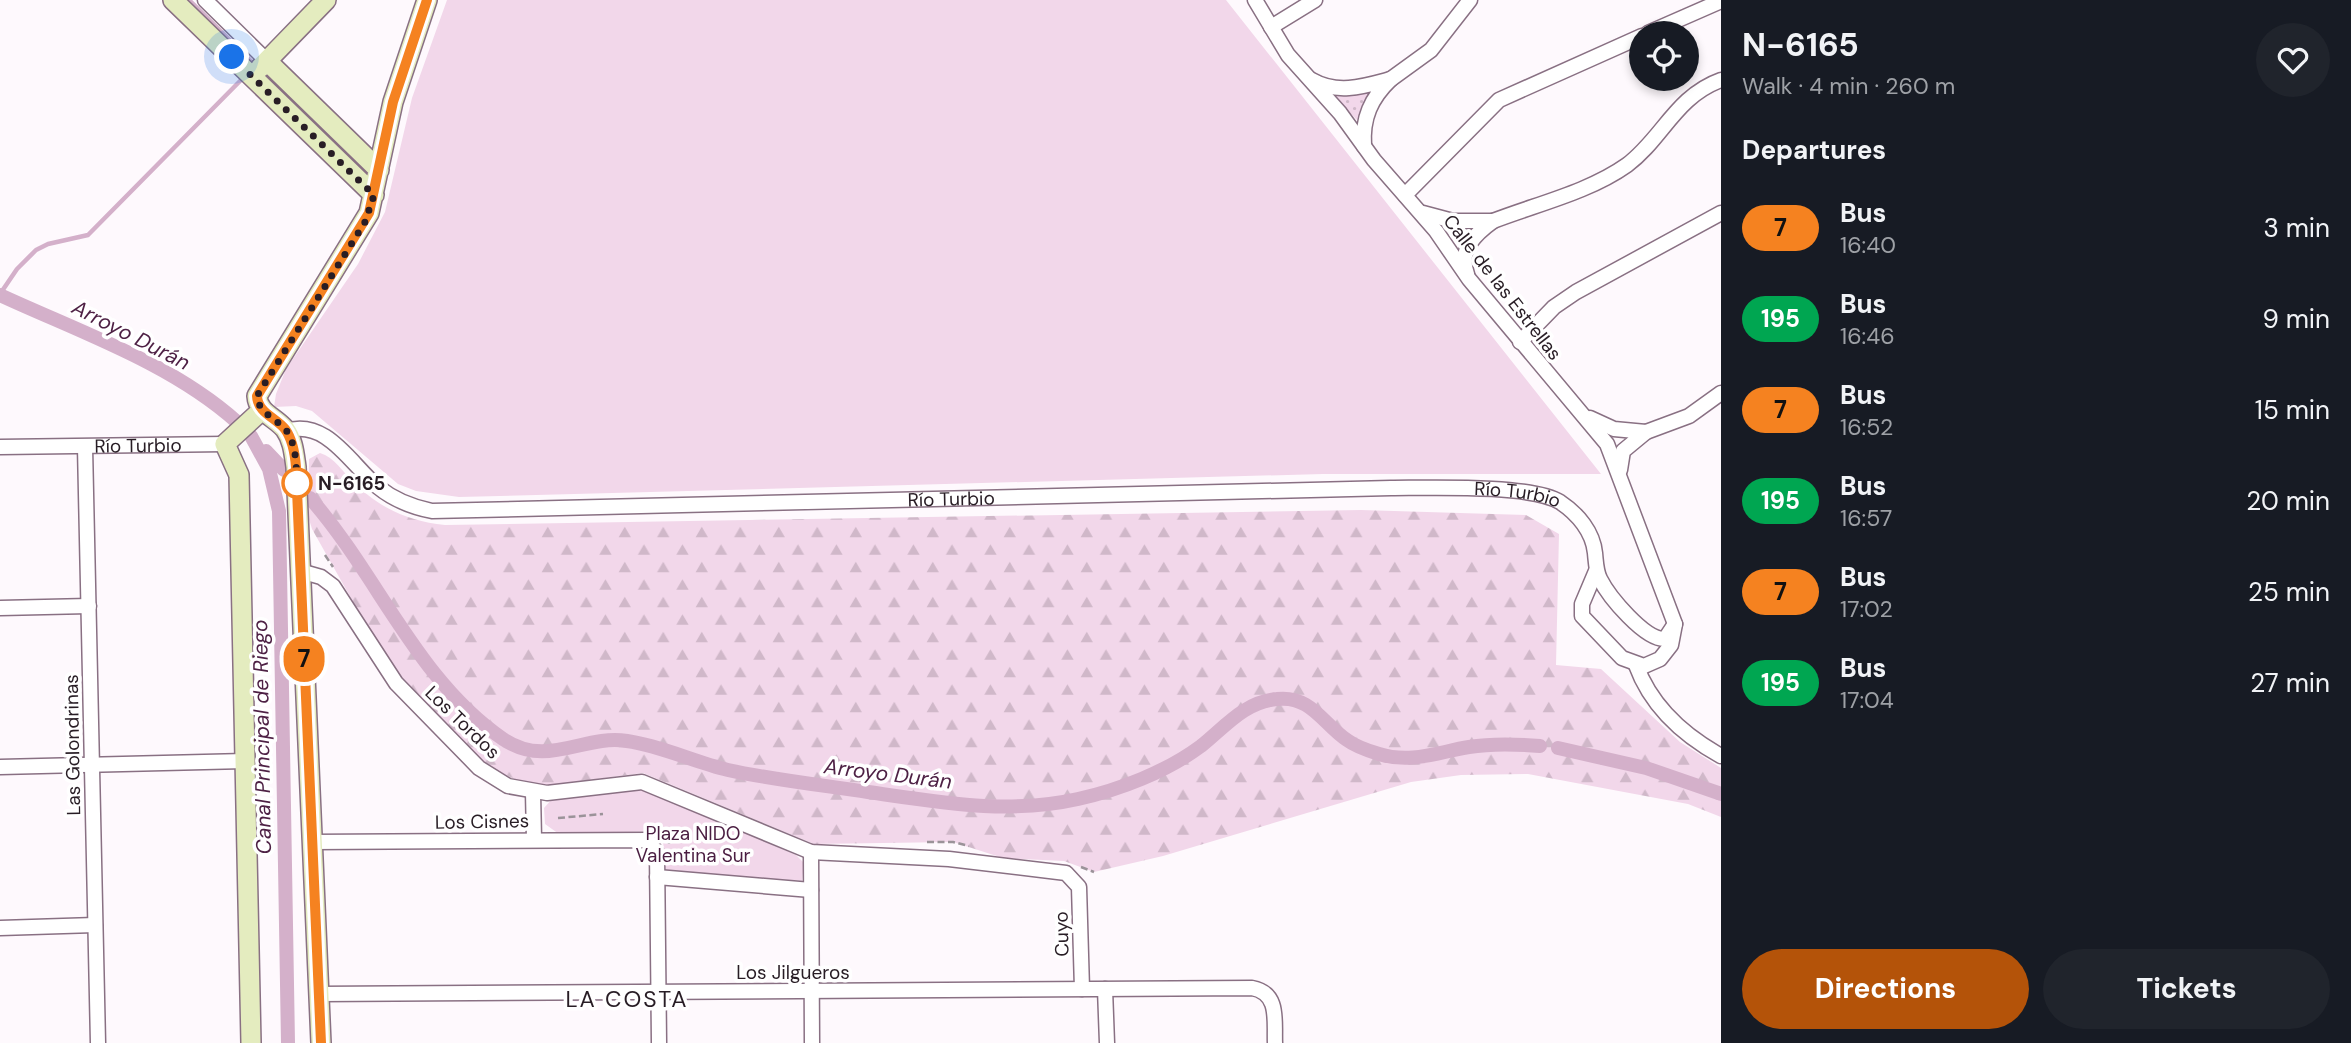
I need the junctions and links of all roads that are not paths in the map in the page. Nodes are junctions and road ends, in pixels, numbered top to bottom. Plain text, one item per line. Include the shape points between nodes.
1 (173, 0) edge
2 (205, 0) edge
3 (326, 0) edge
4 (427, 0) edge
5 (1255, 0) edge
6 (1315, 0) edge
7 (1470, 0) edge
8 (1721, 1) edge
9 (1675, 21) edge
10 (1271, 27) junction
11 (1629, 42) edge
12 (267, 61) junction
13 (1306, 75) junction
14 (252, 76) junction
15 (1391, 79) junction
16 (1721, 80) edge
17 (1364, 147) junction
18 (379, 170) junction
19 (374, 195) junction
20 (1405, 195) junction
21 (1420, 212) junction
22 (1721, 213) edge
23 (1493, 221) junction
24 (1469, 279) junction
25 (1520, 342) junction
26 (1721, 393) edge
27 (1576, 409) junction
28 (262, 410) junction
29 (286, 431) junction
30 (1646, 432) junction
31 (225, 444) junction
32 (0, 447) edge
33 (85, 447) junction
34 (1620, 472) junction
35 (300, 570) junction
36 (1596, 571) junction
37 (89, 607) junction
38 (0, 608) edge
39 (1675, 624) junction
40 (1636, 665) junction
41 (1721, 756) edge
42 (245, 761) junction
43 (92, 765) junction
44 (0, 767) edge
45 (533, 792) junction
46 (534, 839) junction
47 (312, 842) junction
48 (811, 852) junction
49 (657, 877) junction
50 (811, 890) junction
51 (95, 925) junction
52 (0, 928) edge
53 (1082, 989) junction
54 (1105, 989) junction
55 (812, 991) junction
56 (659, 992) junction
57 (319, 994) junction
58 (98, 1043) edge
59 (251, 1043) edge
60 (321, 1043) edge
61 (659, 1043) edge
62 (812, 1043) edge
63 (1107, 1043) edge
64 (1275, 1043) edge

1 - 14 street
2 - 12 street
3 - 12 street
4 - 18 street via 393,102
5 - 10 street, Calle de las Estrellas
6 - 10 street
7 - 15 street via 1431,50
8 - 9 street
10 - 13 street, Calle de las Estrellas
11 - 20 street via 1499,100
12 - 14 street
12 - 18 street
13 - 15 street via 1324,85 1345,88
13 - 17 street, Calle de las Estrellas
14 - 19 street
15 - 17 street via 1370,106
16 - 23 street via 1688,98 1637,156 1617,171
17 - 20 street, Calle de las Estrellas
18 - 19 street
19 - 28 street via 365,222 258,393
20 - 21 street, Calle de las Estrellas
21 - 23 street via 1453,221
21 - 24 street, Calle de las Estrellas
22 - 25 street via 1577,292
23 - 24 street via 1466,251
24 - 25 street, Calle de las Estrellas
25 - 27 street, Calle de las Estrellas
26 - 30 street via 1689,416
27 - 30 street via 1614,429
27 - 34 street, Calle de las Estrellas via 1607,444
28 - 29 street
28 - 31 street
29 - 35 street via 296,467
29 - 36 street, Río Turbio via 308,428 323,435 390,495 432,511 1391,488 1532,493 1560,502 1585,525 1594,543
30 - 34 street via 1623,451
31 - 33 street, Río Turbio
31 - 42 street via 239,475
32 - 33 street, Río Turbio
33 - 37 street, Las Golondrinas
34 - 39 street, Calle de las Estrellas
35 - 45 street, Los Tordos via 333,586 389,674 479,768 508,786
35 - 47 street
36 - 39 street via 1617,604 1654,638 1669,636
36 - 40 street via 1582,604 1582,616 1622,658
37 - 38 street
37 - 43 street, Las Golondrinas
39 - 40 street via 1666,653 1653,664
40 - 41 street via 1661,710
42 - 43 street
42 - 59 street
43 - 44 street
43 - 51 street, Las Golondrinas
45 - 46 street
45 - 48 street, Los Tordos via 650,784
46 - 47 street, Los Cisnes
46 - 49 street, Los Cisnes via 639,838 656,850
47 - 57 street
48 - 50 street
48 - 53 street, Cuyo via 1076,872
49 - 50 street
49 - 56 street
50 - 55 street
51 - 52 street
51 - 58 street, Las Golondrinas
53 - 54 street, Los Jilgueros
53 - 55 street, Los Jilgueros
54 - 63 street
54 - 64 street, Los Jilgueros via 1252,988 1267,994 1274,1007
55 - 56 street, Los Jilgueros
55 - 62 street
56 - 57 street, Los Jilgueros
56 - 61 street
57 - 60 street

